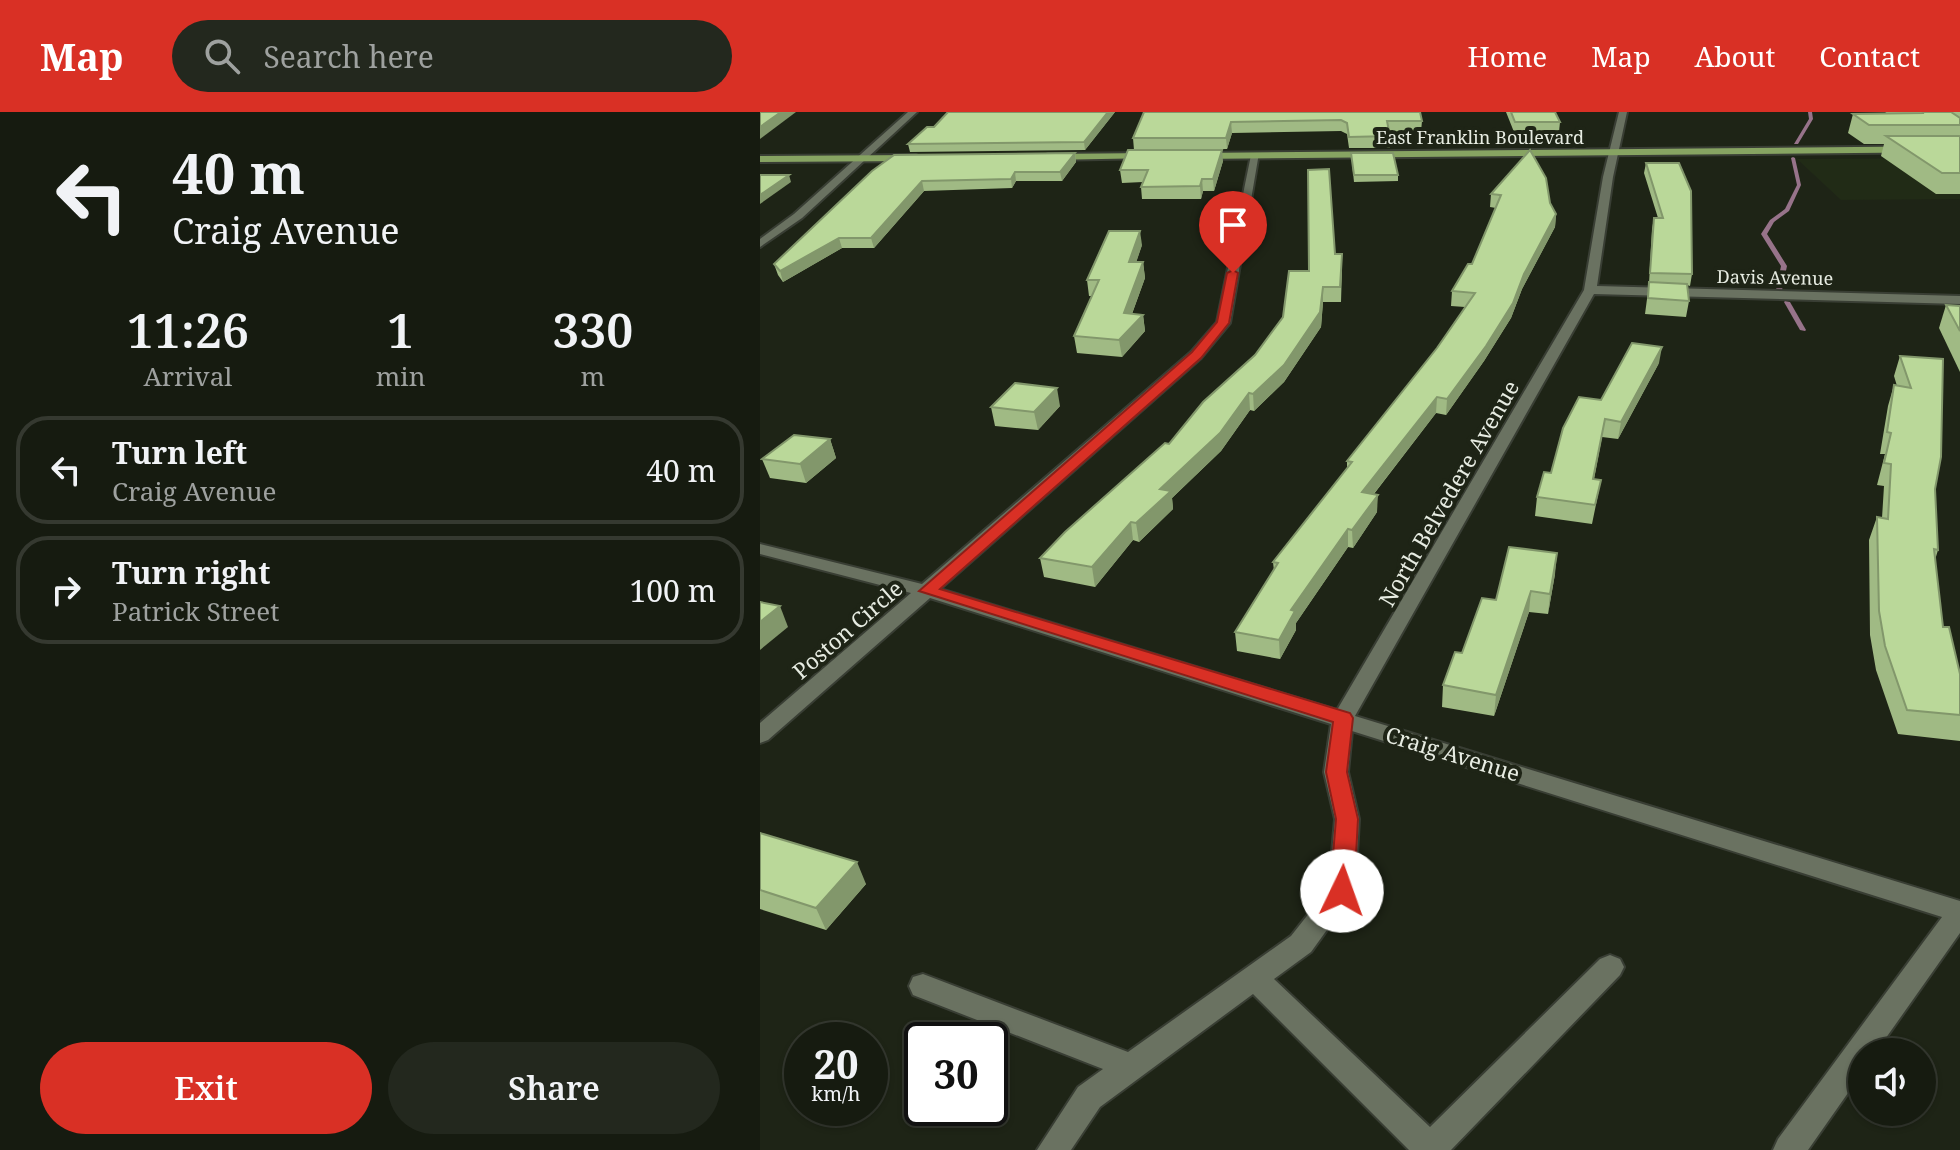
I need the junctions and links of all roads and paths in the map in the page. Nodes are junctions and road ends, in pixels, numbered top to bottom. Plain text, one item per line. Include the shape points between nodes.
1 (913, 112) edge
2 (1623, 112) edge
3 (1960, 149) edge
4 (1612, 152) junction
5 (1256, 155) junction
6 (1162, 156) edge
7 (1177, 156) edge
8 (1036, 157) edge
9 (925, 158) edge
10 (760, 159) edge
11 (862, 159) junction
12 (760, 244) edge
13 (1590, 290) junction
14 (1960, 300) edge
15 (760, 549) edge
16 (928, 591) junction
17 (1343, 718) junction
18 (760, 735) edge
19 (1960, 912) edge
20 (1610, 967) dead end
21 (1254, 977) junction
22 (923, 986) dead end
23 (1132, 1067) junction
24 (1053, 1150) edge
25 (1430, 1150) edge
26 (1789, 1150) edge

1 - 11 street
2 - 4 street
3 - 4 main road, East Franklin Boulevard
4 - 5 main road, East Franklin Boulevard
4 - 13 street
5 - 7 main road, East Franklin Boulevard
5 - 16 street, Poston Circle via 1223,323 1196,355
6 - 8 main road
9 - 11 main road
10 - 11 main road
11 - 12 street
13 - 14 street, Davis Avenue
13 - 17 street, North Belvedere Avenue
15 - 16 street, Craig Avenue
16 - 17 street, Craig Avenue
16 - 18 street, Poston Circle
17 - 19 street, Craig Avenue
17 - 21 street via 1336,772 1347,819 1342,891 1301,944
19 - 26 street
20 - 25 street
21 - 23 street
21 - 25 street
22 - 23 street
23 - 24 street via 1089,1097

